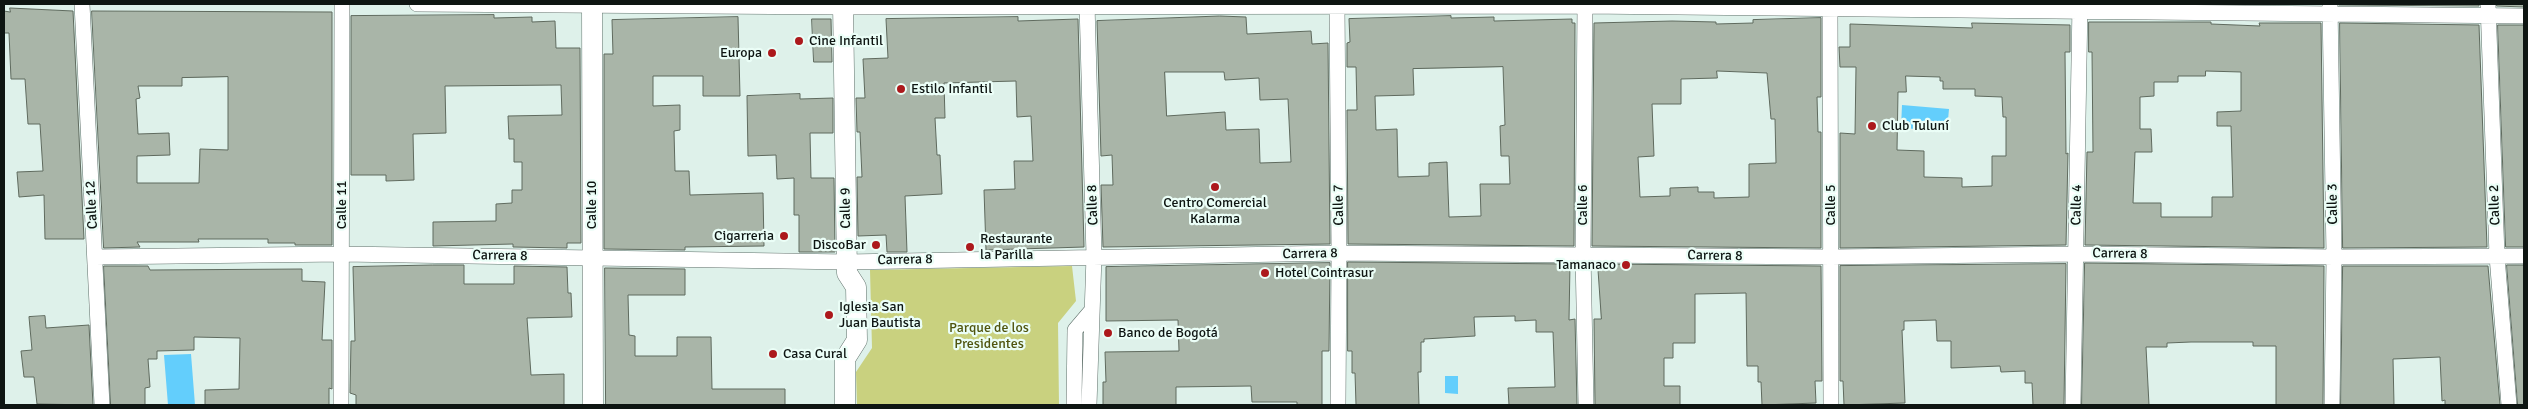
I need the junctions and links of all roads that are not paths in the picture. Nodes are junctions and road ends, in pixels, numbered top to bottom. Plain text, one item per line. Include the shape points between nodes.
1 (82, 4) edge
2 (342, 4) edge
3 (417, 4) edge
4 (592, 4) edge
5 (1087, 4) edge
6 (843, 5) edge
7 (1585, 5) edge
8 (1337, 6) edge
9 (1830, 6) edge
10 (2080, 8) edge
11 (2330, 9) edge
12 (2488, 10) edge
13 (2524, 16) edge
14 (1339, 253) junction
15 (342, 254) junction
16 (1583, 254) junction
17 (2077, 254) junction
18 (1094, 256) junction
19 (2497, 256) junction
20 (2524, 256) edge
21 (95, 257) junction
22 (1831, 257) junction
23 (2334, 257) junction
24 (592, 258) junction
25 (847, 262) junction
26 (1092, 310) junction
27 (102, 405) edge
28 (341, 405) edge
29 (593, 405) edge
30 (845, 405) edge
31 (1074, 405) edge
32 (1089, 405) edge
33 (1338, 405) edge
34 (1586, 405) edge
35 (1831, 405) edge
36 (2073, 405) edge
37 (2332, 405) edge
38 (2509, 405) edge

1 - 21 street, Calle 12
2 - 15 street, Calle 11
3 - 4 street
4 - 6 street
4 - 24 main road, Calle 10
5 - 6 street
5 - 8 street
5 - 18 street, Calle 8
6 - 25 main road, Calle 9
7 - 8 street
7 - 9 street
7 - 16 street, Calle 6
8 - 14 street, Calle 7
9 - 10 street
9 - 22 street, Calle 5
10 - 11 street
10 - 17 street, Calle 4
11 - 12 street
11 - 23 street, Calle 3
12 - 13 street
12 - 19 street, Calle 2
14 - 16 street, Carrera 8
14 - 18 street, Carrera 8
14 - 33 street, Calle 7
15 - 21 street, Carrera 8
15 - 24 street, Carrera 8
15 - 28 street, Calle 11
16 - 22 street, Carrera 8
16 - 34 street, Calle 6
17 - 22 street, Carrera 8
17 - 23 street, Carrera 8
17 - 36 street, Calle 4
18 - 25 street, Carrera 8
18 - 26 street, Calle 8
19 - 20 street, Carrera 8
19 - 23 street, Carrera 8
19 - 38 street, Calle 2
21 - 27 street, Calle 12
22 - 35 street, Calle 5
23 - 37 street, Calle 3
24 - 25 street, Carrera 8
24 - 29 main road, Calle 10
25 - 30 main road, Calle 9 via 847,273 856,287 857,340 845,359
26 - 31 street via 1075,330
26 - 32 street, Calle 8

